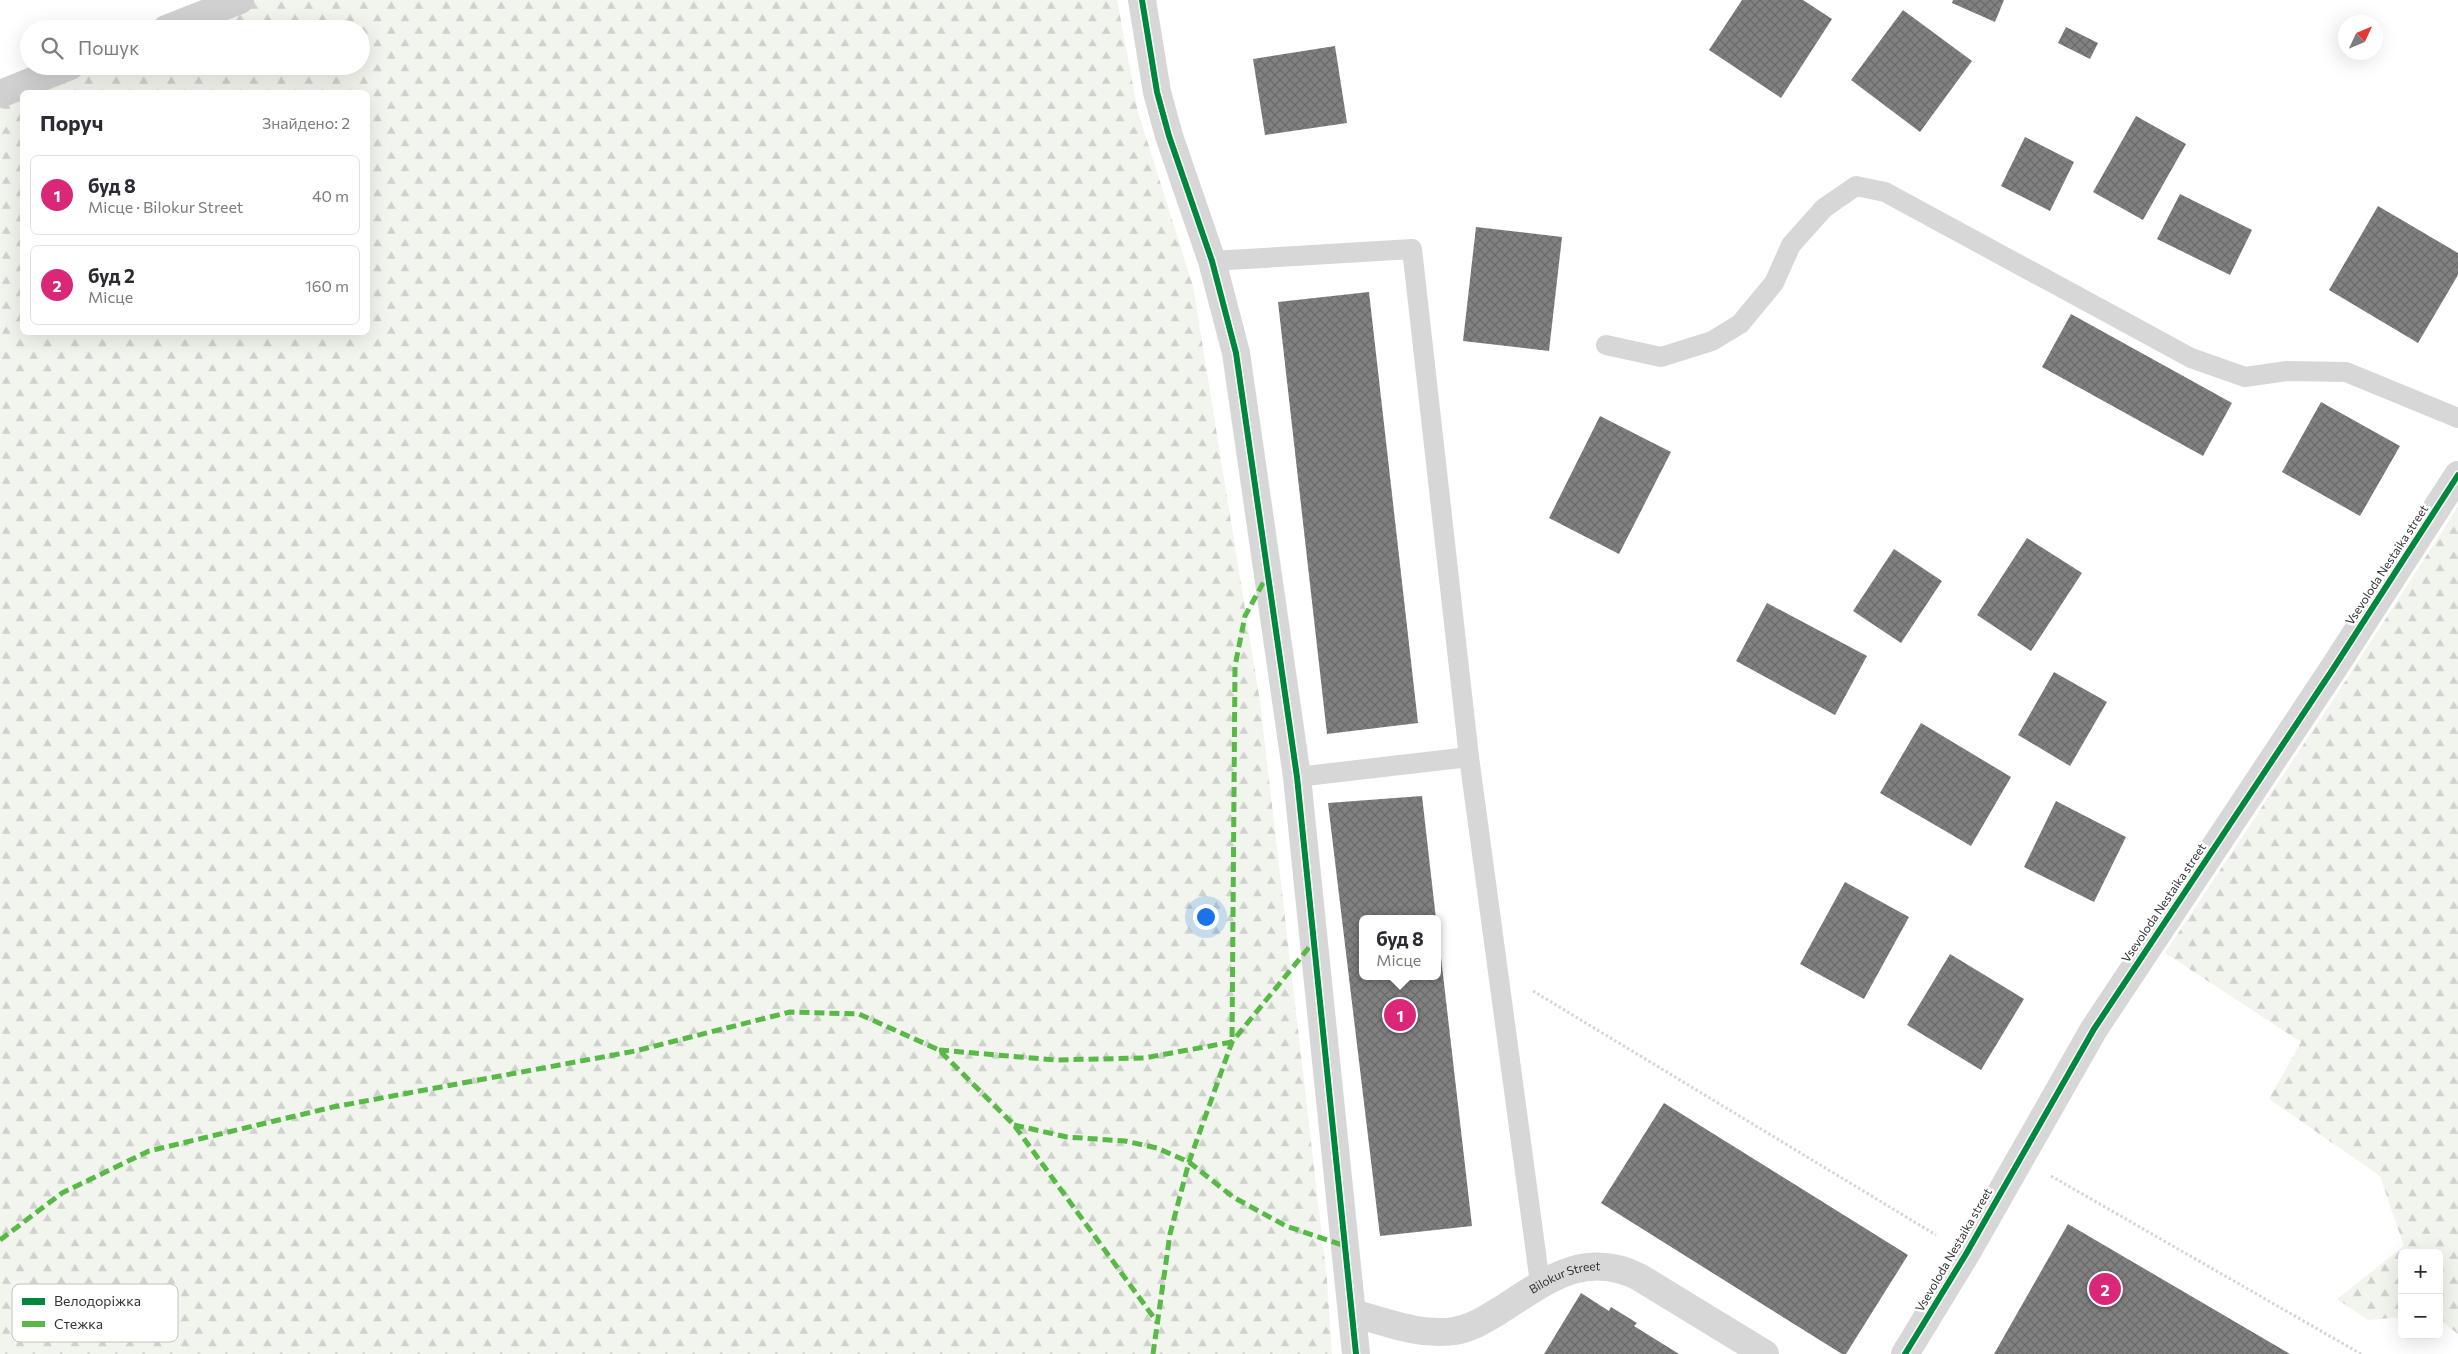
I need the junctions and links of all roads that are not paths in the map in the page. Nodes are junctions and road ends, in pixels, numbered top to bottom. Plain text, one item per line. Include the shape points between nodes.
1 (240, 0) edge
2 (1142, 0) edge
3 (189, 20) edge
4 (48, 75) edge
5 (0, 94) edge
6 (1212, 260) junction
7 (1606, 345) dead end
8 (2458, 418) edge
9 (2458, 475) edge
10 (1469, 757) junction
11 (1297, 777) junction
12 (1540, 1283) junction
13 (1353, 1313) junction
14 (1356, 1354) edge
15 (1765, 1354) edge
16 (1905, 1354) edge

1 - 3 main road
2 - 6 street via 1160,101
4 - 5 main road
6 - 10 lane via 1412,249
6 - 11 street via 1236,353
7 - 8 lane via 1661,357 1712,341 1740,324 1774,283 1791,245 1824,208 1856,186 1885,192 2192,358 2245,377 2287,371 2346,372
9 - 16 street, Vsevoloda Nestaika street via 2094,1029
10 - 11 lane
10 - 12 lane
11 - 13 street
12 - 13 street, Bilokur Street via 1473,1326 1456,1331 1417,1331
12 - 15 street, Bilokur Street via 1578,1268 1620,1268
13 - 14 street

